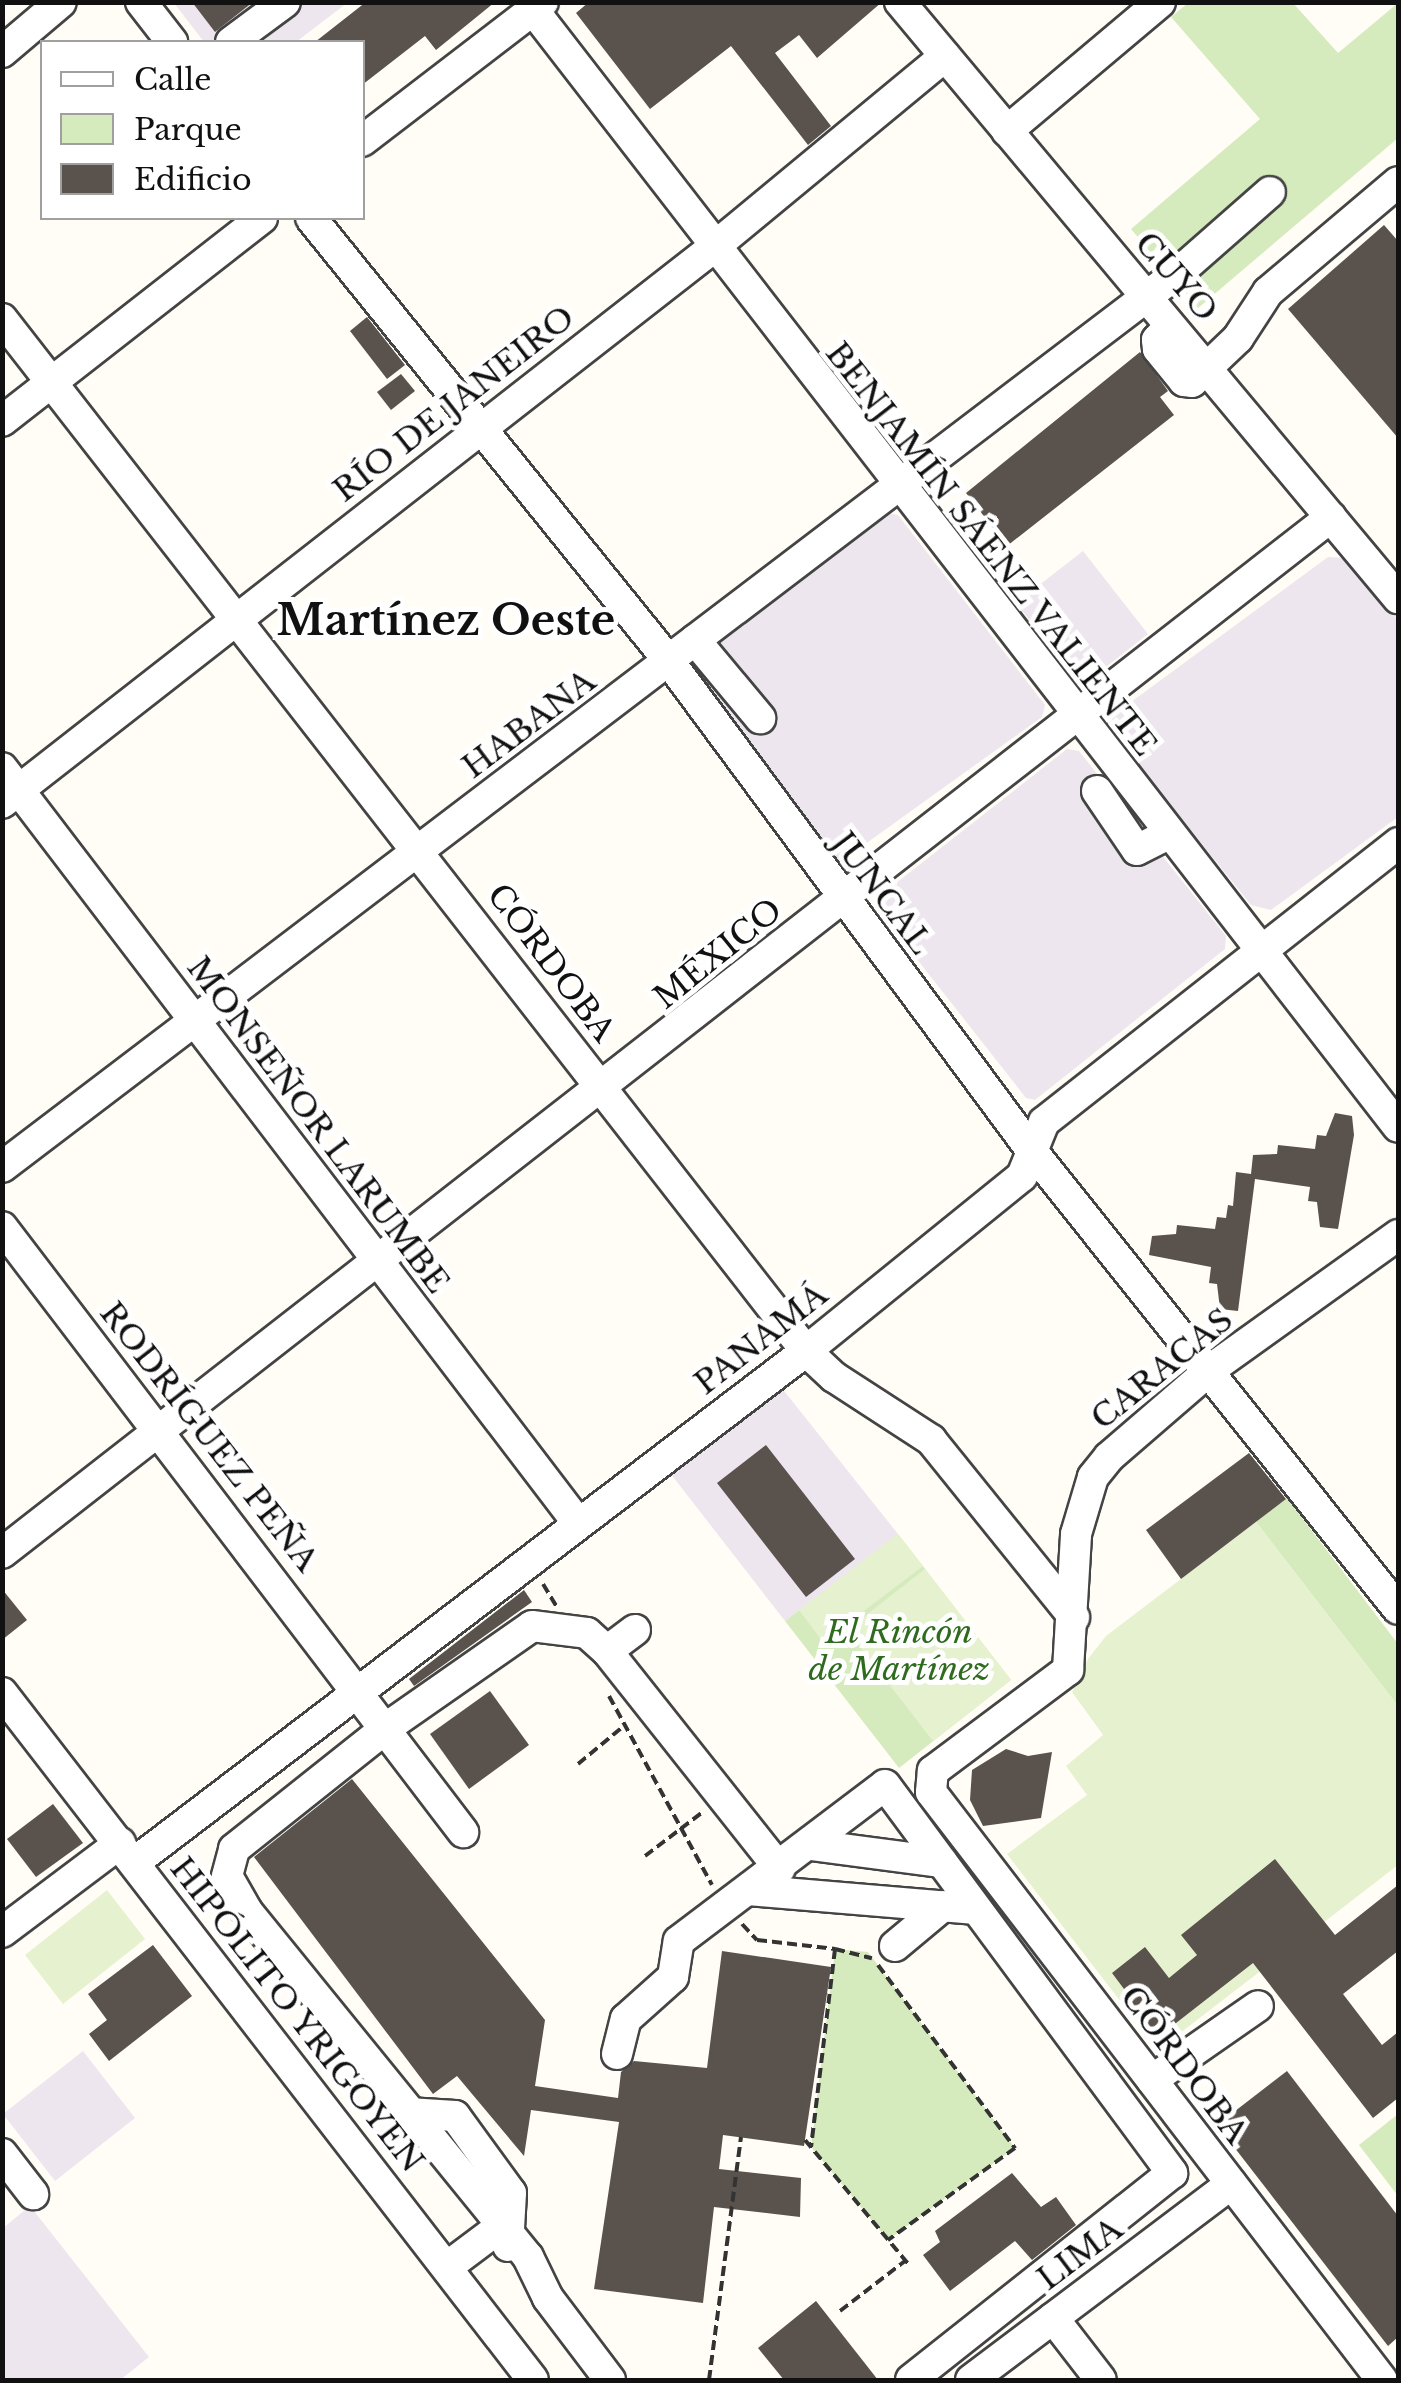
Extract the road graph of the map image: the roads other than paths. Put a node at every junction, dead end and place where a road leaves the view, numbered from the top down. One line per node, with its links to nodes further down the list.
1 (61, 2): 9 (street)
2 (141, 2): 7 (street)
3 (285, 2): 8 (street)
4 (900, 2): 10 (street, CUYO)
5 (1160, 2): 11 (street)
6 (538, 6): 12 (street); 17 (street, BENJAMÍN SÁENZ VALIENTE)
7 (170, 40)
8 (234, 40)
9 (2, 52)
10 (945, 56): 11 (street, CUYO); 17 (street, RÍO DE JANEIRO)
11 (1007, 131): 18 (street, CUYO)
12 (365, 139)
13 (1398, 182): 20 (street)
14 (1270, 192): 18 (street, HABANA)
15 (259, 220): 21 (street)
16 (313, 220): 23 (street, JUNCAL)
17 (713, 248): 23 (street, RÍO DE JANEIRO); 24 (street, BENJAMÍN SÁENZ VALIENTE)
18 (1145, 297): 20 (street, CUYO); 24 (street, HABANA)
19 (2, 319): 21 (street, CÓRDOBA)
20 (1209, 369): 25 (street, CUYO)
21 (52, 382): 22 (street); 27 (street, CÓRDOBA)
22 (2, 421)
23 (481, 428): 27 (street, RÍO DE JANEIRO); 29 (street, JUNCAL)
24 (896, 483): 28 (street, HABANA); 31 (street, BENJAMÍN SÁENZ VALIENTE)
25 (1331, 517): 26 (street, CUYO); 31 (street, MÉXICO)
26 (1398, 598)
27 (235, 618): 32 (street, RÍO DE JANEIRO); 36 (street, CÓRDOBA)
28 (696, 640): 29 (street, HABANA); 30 (street)
29 (669, 661): 36 (street, HABANA); 37 (street, JUNCAL)
30 (760, 718)
31 (1080, 719): 34 (street, BENJAMÍN SÁENZ VALIENTE); 37 (street, MÉXICO)
32 (8, 787): 39 (street, MONSEÑOR LARUMBE)
33 (1096, 791): 34 (street)
34 (1168, 834): 38 (street, BENJAMÍN SÁENZ VALIENTE)
35 (1398, 843): 38 (street, PANAMÁ)
36 (421, 851): 39 (street, HABANA); 40 (street, CÓRDOBA)
37 (843, 899): 40 (street, MÉXICO); 42 (street, JUNCAL)
38 (1256, 951): 41 (street, BENJAMÍN SÁENZ VALIENTE); 42 (street, PANAMÁ)
39 (192, 1017): 43 (street, HABANA); 46 (street, MONSEÑOR LARUMBE)
40 (604, 1090): 46 (street, MÉXICO); 47 (street, CÓRDOBA)
41 (1398, 1127)
42 (1032, 1150): 47 (street, PANAMÁ); 48 (street, JUNCAL)
43 (2, 1167)
44 (2, 1227): 49 (street, RODRÍGUEZ PEÑA)
45 (1398, 1235): 48 (street, CARACAS)
46 (380, 1264): 49 (street, MÉXICO); 50 (street, MONSEÑOR LARUMBE)
47 (806, 1350): 50 (street, PANAMÁ); 53 (street, CÓRDOBA)
48 (1211, 1369): 52 (street, JUNCAL); 53 (street, CARACAS)
49 (161, 1433): 51 (street, MÉXICO); 56 (street, RODRÍGUEZ PEÑA)
50 (578, 1523): 56 (street, PANAMÁ)
51 (2, 1553)
52 (1398, 1609)
53 (1074, 1617): 59 (street, CARACAS)
54 (634, 1630): 55 (street)
55 (607, 1651): 58 (street); 64 (street)
56 (364, 1687): 58 (street, RODRÍGUEZ PEÑA); 62 (street, PANAMÁ)
57 (2, 1693): 62 (street, HIPÓLITO YRIGOYEN)
58 (392, 1725): 60 (street, RODRÍGUEZ PEÑA); 76 (street)
59 (931, 1792): 72 (street, CÓRDOBA)
60 (463, 1832)
61 (812, 1844): 63 (street); 63 (street); 64 (street)
62 (127, 1852): 68 (street, PANAMÁ); 77 (street, HIPÓLITO YRIGOYEN)
63 (942, 1862): 67 (street)
64 (780, 1869): 65 (street)
65 (737, 1899): 66 (street); 71 (street)
66 (943, 1906): 67 (street); 69 (street)
67 (976, 1909): 82 (street)
68 (2, 1932)
69 (894, 1946)
70 (1258, 2006): 72 (street)
71 (617, 2054)
72 (1152, 2080): 74 (street, CÓRDOBA)
73 (2, 2154): 75 (street)
74 (1231, 2184): 78 (street, LIMA); 85 (street, CÓRDOBA)
75 (33, 2194)
76 (498, 2228): 77 (street); 81 (street)
77 (443, 2262): 80 (street, HIPÓLITO YRIGOYEN)
78 (1053, 2318): 83 (street, LIMA); 84 (street)
79 (1398, 2370): 85 (street)
80 (533, 2380)
81 (610, 2380)
82 (910, 2380)
83 (971, 2380)
84 (1101, 2380)
85 (1384, 2380)

